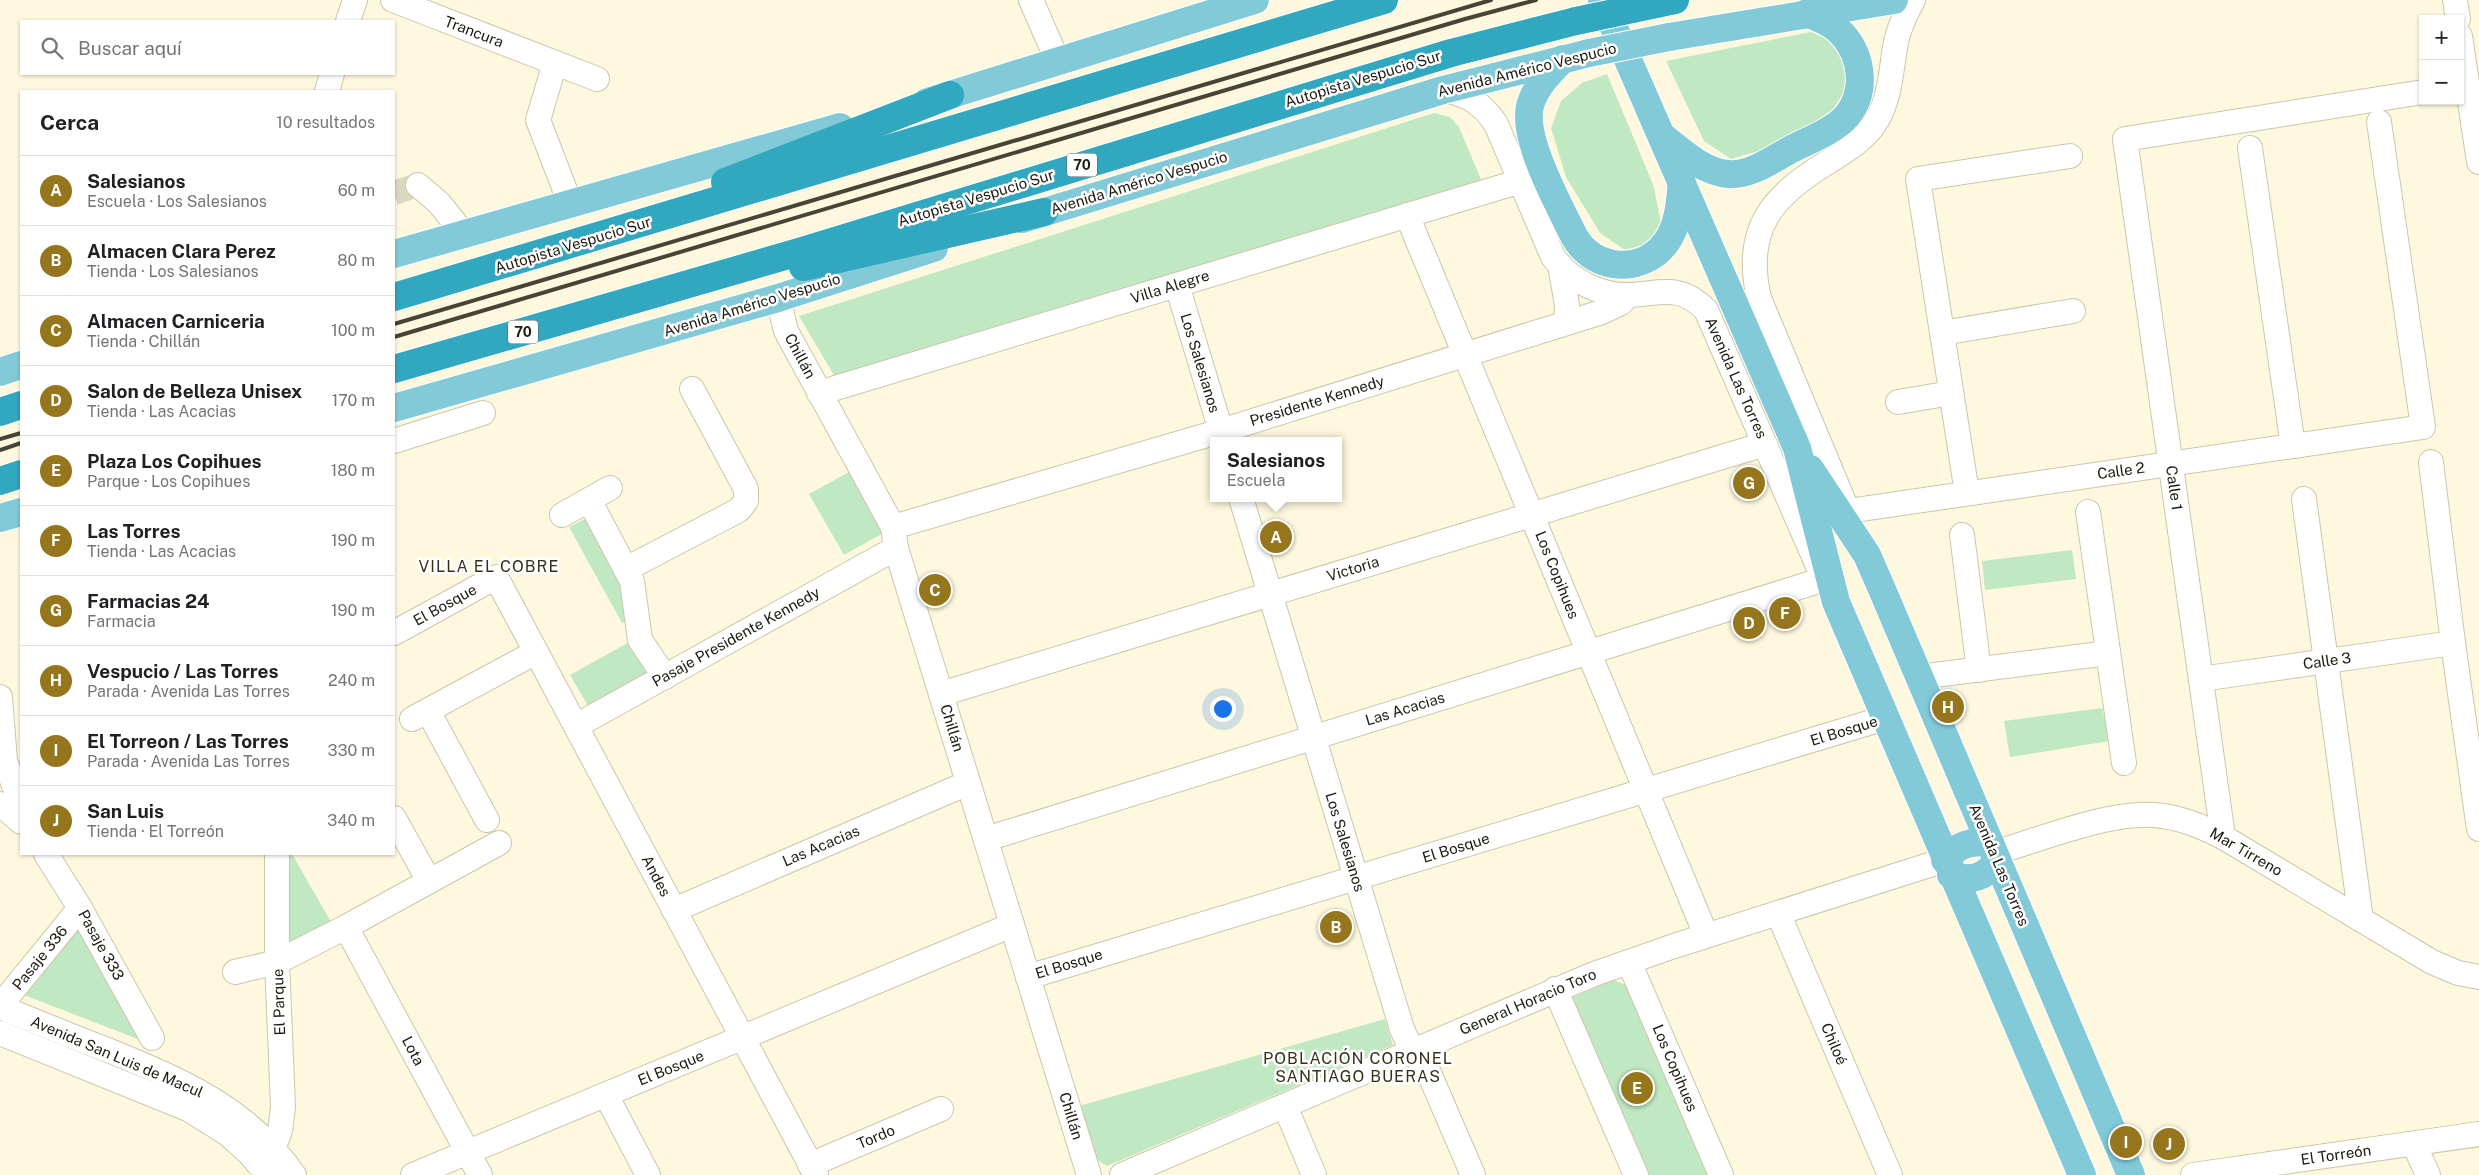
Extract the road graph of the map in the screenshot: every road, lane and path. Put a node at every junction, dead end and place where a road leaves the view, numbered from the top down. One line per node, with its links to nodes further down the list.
1 (355, 0): 13 (street)
2 (393, 0): 16 (street, Trancura)
3 (1031, 0): 15 (street)
4 (1255, 0): 15 (main road)
5 (1384, 0): 37 (highway, Autopista Vespucio Sur)
6 (1602, 0): 25 (main road, Avenida Las Torres)
7 (1894, 0): 11 (main road, Avenida Américo Vespucio)
8 (1913, 0): 74 (street, Avenida Las Torres)
9 (2455, 0): 12 (street)
10 (1665, 2): 44 (highway, Autopista Vespucio Sur / 70, bridge)
11 (1807, 13): 14 (main road, Avenida Américo Vespucio, bridge); 25 (main road)
12 (2457, 15)
13 (348, 20)
14 (1576, 56): 21 (main road, Avenida Américo Vespucio); 30 (main road)
15 (1058, 62): 23 (main road)
16 (555, 63): 18 (street, Trancura); 32 (street)
17 (332, 75): 20 (street)
18 (597, 80)
19 (2464, 85): 28 (street)
20 (327, 90)
21 (1443, 90): 29 (street, Avenida Las Torres); 33 (main road, Avenida Américo Vespucio)
22 (2419, 93): 66 (street, Calle 1)
23 (950, 95): 32 (main road); 37 (highway)
24 (2380, 122): 63 (street, Calle 2)
25 (1661, 135): 30 (main road, Avenida Las Torres)
26 (2250, 148): 63 (street)
27 (2070, 156): 46 (street)
28 (2479, 162)
29 (1521, 181): 34 (street, Villa Alegre); 38 (street, Avenida Las Torres)
30 (1682, 182): 64 (main road, Avenida Las Torres)
31 (418, 185): 35 (street)
32 (570, 203): 35 (main road)
33 (1044, 212): 42 (main road, Avenida Américo Vespucio); 44 (highway)
34 (1407, 215): 39 (street, Villa Alegre); 47 (street, Los Copihues)
35 (464, 234): 36 (main road)
36 (395, 254)
37 (518, 262): 41 (highway, Autopista Vespucio Sur)
38 (1560, 265): 40 (street, Avenida Las Torres); 45 (street)
39 (1177, 284): 52 (street, Villa Alegre); 59 (street, Los Salesianos)
40 (1628, 295): 45 (street, Presidente Kennedy); 62 (street, Avenida Las Torres)
41 (395, 298)
42 (778, 298): 52 (street, Chillán); 56 (main road, Avenida Américo Vespucio)
43 (2073, 312): 46 (street)
44 (589, 313): 49 (highway, Autopista Vespucio Sur / 70)
45 (1566, 323): 47 (street, Presidente Kennedy)
46 (1942, 333): 53 (street)
47 (1465, 355): 59 (street, Presidente Kennedy); 78 (street, Los Copihues)
48 (20, 366): 50 (main road)
49 (395, 369)
50 (0, 372)
51 (692, 388): 83 (street)
52 (819, 393): 81 (street, Chillán)
53 (1951, 393): 54 (street); 70 (street)
54 (1898, 402)
55 (20, 405): 57 (highway)
56 (395, 408)
57 (0, 412)
58 (484, 413): 61 (street)
59 (1222, 436)
60 (1210, 440): 81 (street, Presidente Kennedy)
61 (395, 442)
62 (1765, 444): 78 (street, Victoria); 85 (street, Avenida Las Torres)
63 (2294, 446): 66 (street, Calle 2)
64 (1797, 448): 82 (main road, Avenida Las Torres); 85 (main road, Avenida Las Torres)
65 (2431, 462): 88 (street)
66 (2170, 464): 70 (street, Calle 2); 96 (street, Calle 1)
67 (20, 474): 68 (highway)
68 (0, 481)
69 (610, 488): 72 (street)
70 (1967, 493): 74 (street, Calle 2)
71 (2304, 499): 92 (street)
72 (589, 500): 77 (street); 83 (street)
73 (1242, 502): 86 (street, Los Salesianos)
74 (1848, 511): 82 (street, Avenida Las Torres)
75 (20, 512): 79 (main road)
76 (2088, 512): 91 (street)
77 (562, 515)
78 (1532, 515): 86 (street, Victoria); 90 (street, Los Copihues)
79 (0, 518)
80 (1962, 535): 93 (street)
81 (895, 538): 94 (street, Pasaje Presidente Kennedy); 97 (street, Chillán)
82 (1867, 555): 95 (main road, Avenida Las Torres)
83 (626, 569): 94 (street)
84 (496, 576): 87 (street, El Bosque); 89 (street, Andes)
85 (1830, 590): 90 (street, Las Acacias); 99 (main road, Avenida Las Torres)
86 (1270, 594): 97 (street, Victoria); 101 (street, Los Salesianos)
87 (395, 632)
88 (2452, 642): 92 (street, Calle 3); 110 (street)
89 (536, 652): 100 (street, Andes); 108 (street)
90 (1589, 653): 101 (street, Las Acacias); 104 (street, Los Copihues)
91 (2108, 653): 93 (street); 102 (street)
92 (2325, 661): 96 (street, Calle 3); 123 (street)
93 (1979, 670): 95 (street)
94 (665, 677): 100 (street, Pasaje Presidente Kennedy)
95 (1919, 677): 114 (main road, Avenida Las Torres)
96 (2201, 679): 111 (street, Calle 1)
97 (941, 694): 103 (street, Chillán)
98 (0, 697): 105 (street)
99 (1885, 718): 104 (street, El Bosque); 117 (main road, Avenida Las Torres)
100 (576, 726): 121 (street, Andes)
101 (1314, 738): 112 (street, Las Acacias); 118 (street, Los Salesianos)
102 (2124, 763)
103 (968, 783): 112 (street, Chillán); 121 (street, Las Acacias)
104 (1646, 790): 118 (street, El Bosque); 126 (street, Los Copihues)
105 (20, 802)
106 (0, 804): 109 (street)
107 (395, 820): 119 (street)
108 (487, 820)
109 (20, 821)
110 (2479, 829)
111 (2224, 837): 114 (street, Mar Tirreno); 123 (street, Mar Tirreno)
112 (986, 839): 124 (street, Chillán)
113 (499, 843): 119 (street)
114 (1994, 852): 117 (main road); 161 (main road, Avenida Las Torres)
115 (47, 855): 120 (street, Pasaje 333)
116 (276, 855): 127 (street, El Parque)
117 (1948, 868): 122 (street, General Horacio Toro); 160 (main road, Avenida Las Torres)
118 (1356, 878): 130 (street, El Bosque); 137 (street, Los Salesianos)
119 (429, 881): 125 (street)
120 (80, 908): 133 (street, Pasaje 336); 135 (street, Pasaje 333)
121 (674, 910): 136 (street, Andes)
122 (1778, 913): 126 (street, General Horacio Toro); 159 (street, Chiloé)
123 (2361, 920): 131 (street, Mar Tirreno)
124 (1012, 925): 130 (street, Chillán); 136 (street, El Bosque)
125 (346, 927): 127 (street); 144 (street, Lota)
126 (1706, 936): 128 (street, General Horacio Toro)
127 (277, 962): 129 (street); 143 (street, El Parque)
128 (1629, 962): 132 (street, General Horacio Toro); 158 (street, Los Copihues)
129 (235, 972)
130 (1028, 976): 153 (street, Chillán)
131 (2479, 977)
132 (1555, 989): 137 (street, General Horacio Toro); 157 (street)
133 (0, 1007): 143 (street, Avenida San Luis de Macul)
134 (0, 1033): 148 (street, Avenida San Luis de Macul)
135 (152, 1038)
136 (742, 1038): 138 (street, El Bosque); 147 (street, Andes)
137 (1412, 1051): 139 (street, General Horacio Toro); 156 (street, Los Salesianos)
138 (606, 1094): 144 (street, El Bosque); 152 (street)
139 (1284, 1106): 146 (street, General Horacio Toro); 155 (street)
140 (941, 1108): 147 (street, Tordo)
141 (2479, 1134): 142 (street, El Torreón)
142 (2414, 1144): 145 (street, El Torreón); 163 (street)
143 (273, 1149): 149 (street, Avenida San Luis de Macul)
144 (468, 1152): 150 (street, El Bosque); 151 (street, Lota)
145 (2292, 1168): 162 (street, El Torreón)
146 (1152, 1169): 154 (street, General Horacio Toro)
147 (813, 1170)
148 (268, 1175)
149 (294, 1175)
150 (413, 1175)
151 (480, 1175)
152 (648, 1175)
153 (1089, 1175)
154 (1122, 1175)
155 (1314, 1175)
156 (1473, 1175)
157 (1636, 1175)
158 (1721, 1175)
159 (1890, 1175)
160 (2082, 1175)
161 (2131, 1175)
162 (2193, 1175)
163 (2428, 1175)

